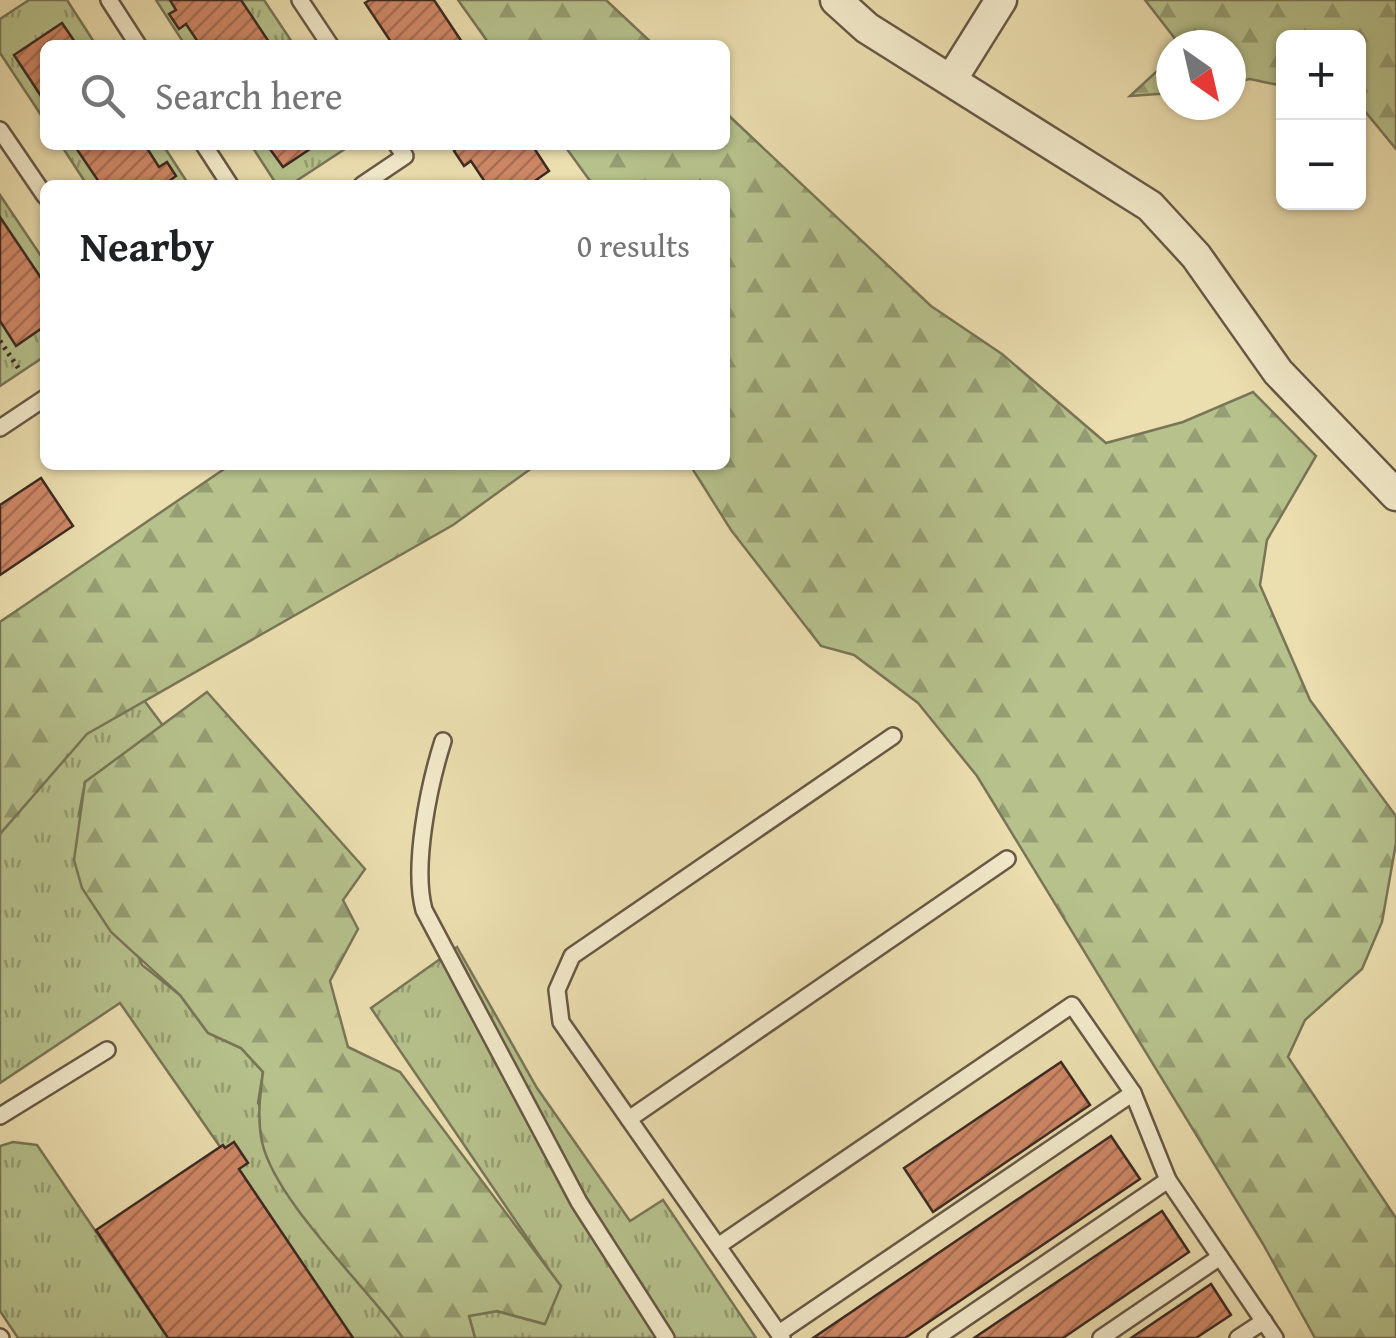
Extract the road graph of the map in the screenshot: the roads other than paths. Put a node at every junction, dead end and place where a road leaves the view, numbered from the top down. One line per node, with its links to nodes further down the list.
1 (108, 0): 5 (lane)
2 (300, 0): 6 (lane)
3 (836, 0): 7 (street)
4 (1002, 0): 7 (street)
5 (135, 40)
6 (327, 40)
7 (952, 80): 16 (street)
8 (0, 130): 13 (lane)
9 (207, 150): 11 (lane)
10 (401, 150): 12 (lane)
11 (227, 180)
12 (368, 180)
13 (40, 189)
14 (40, 401): 15 (lane)
15 (0, 428)
16 (1396, 495)
17 (893, 736): 23 (lane)
18 (443, 741): 29 (lane)
19 (1007, 859): 23 (lane)
20 (108, 1050): 22 (lane)
21 (1133, 1094): 24 (lane); 25 (lane); 28 (lane)
22 (0, 1116)
23 (629, 1118): 25 (lane)
24 (1168, 1180): 26 (lane); 30 (lane)
25 (718, 1246): 28 (lane)
26 (1220, 1257): 27 (lane); 31 (lane)
27 (1264, 1321): 32 (lane); 33 (lane)
28 (780, 1335)
29 (666, 1338)
30 (936, 1338)
31 (1101, 1338)
32 (1238, 1338)
33 (1276, 1338)

